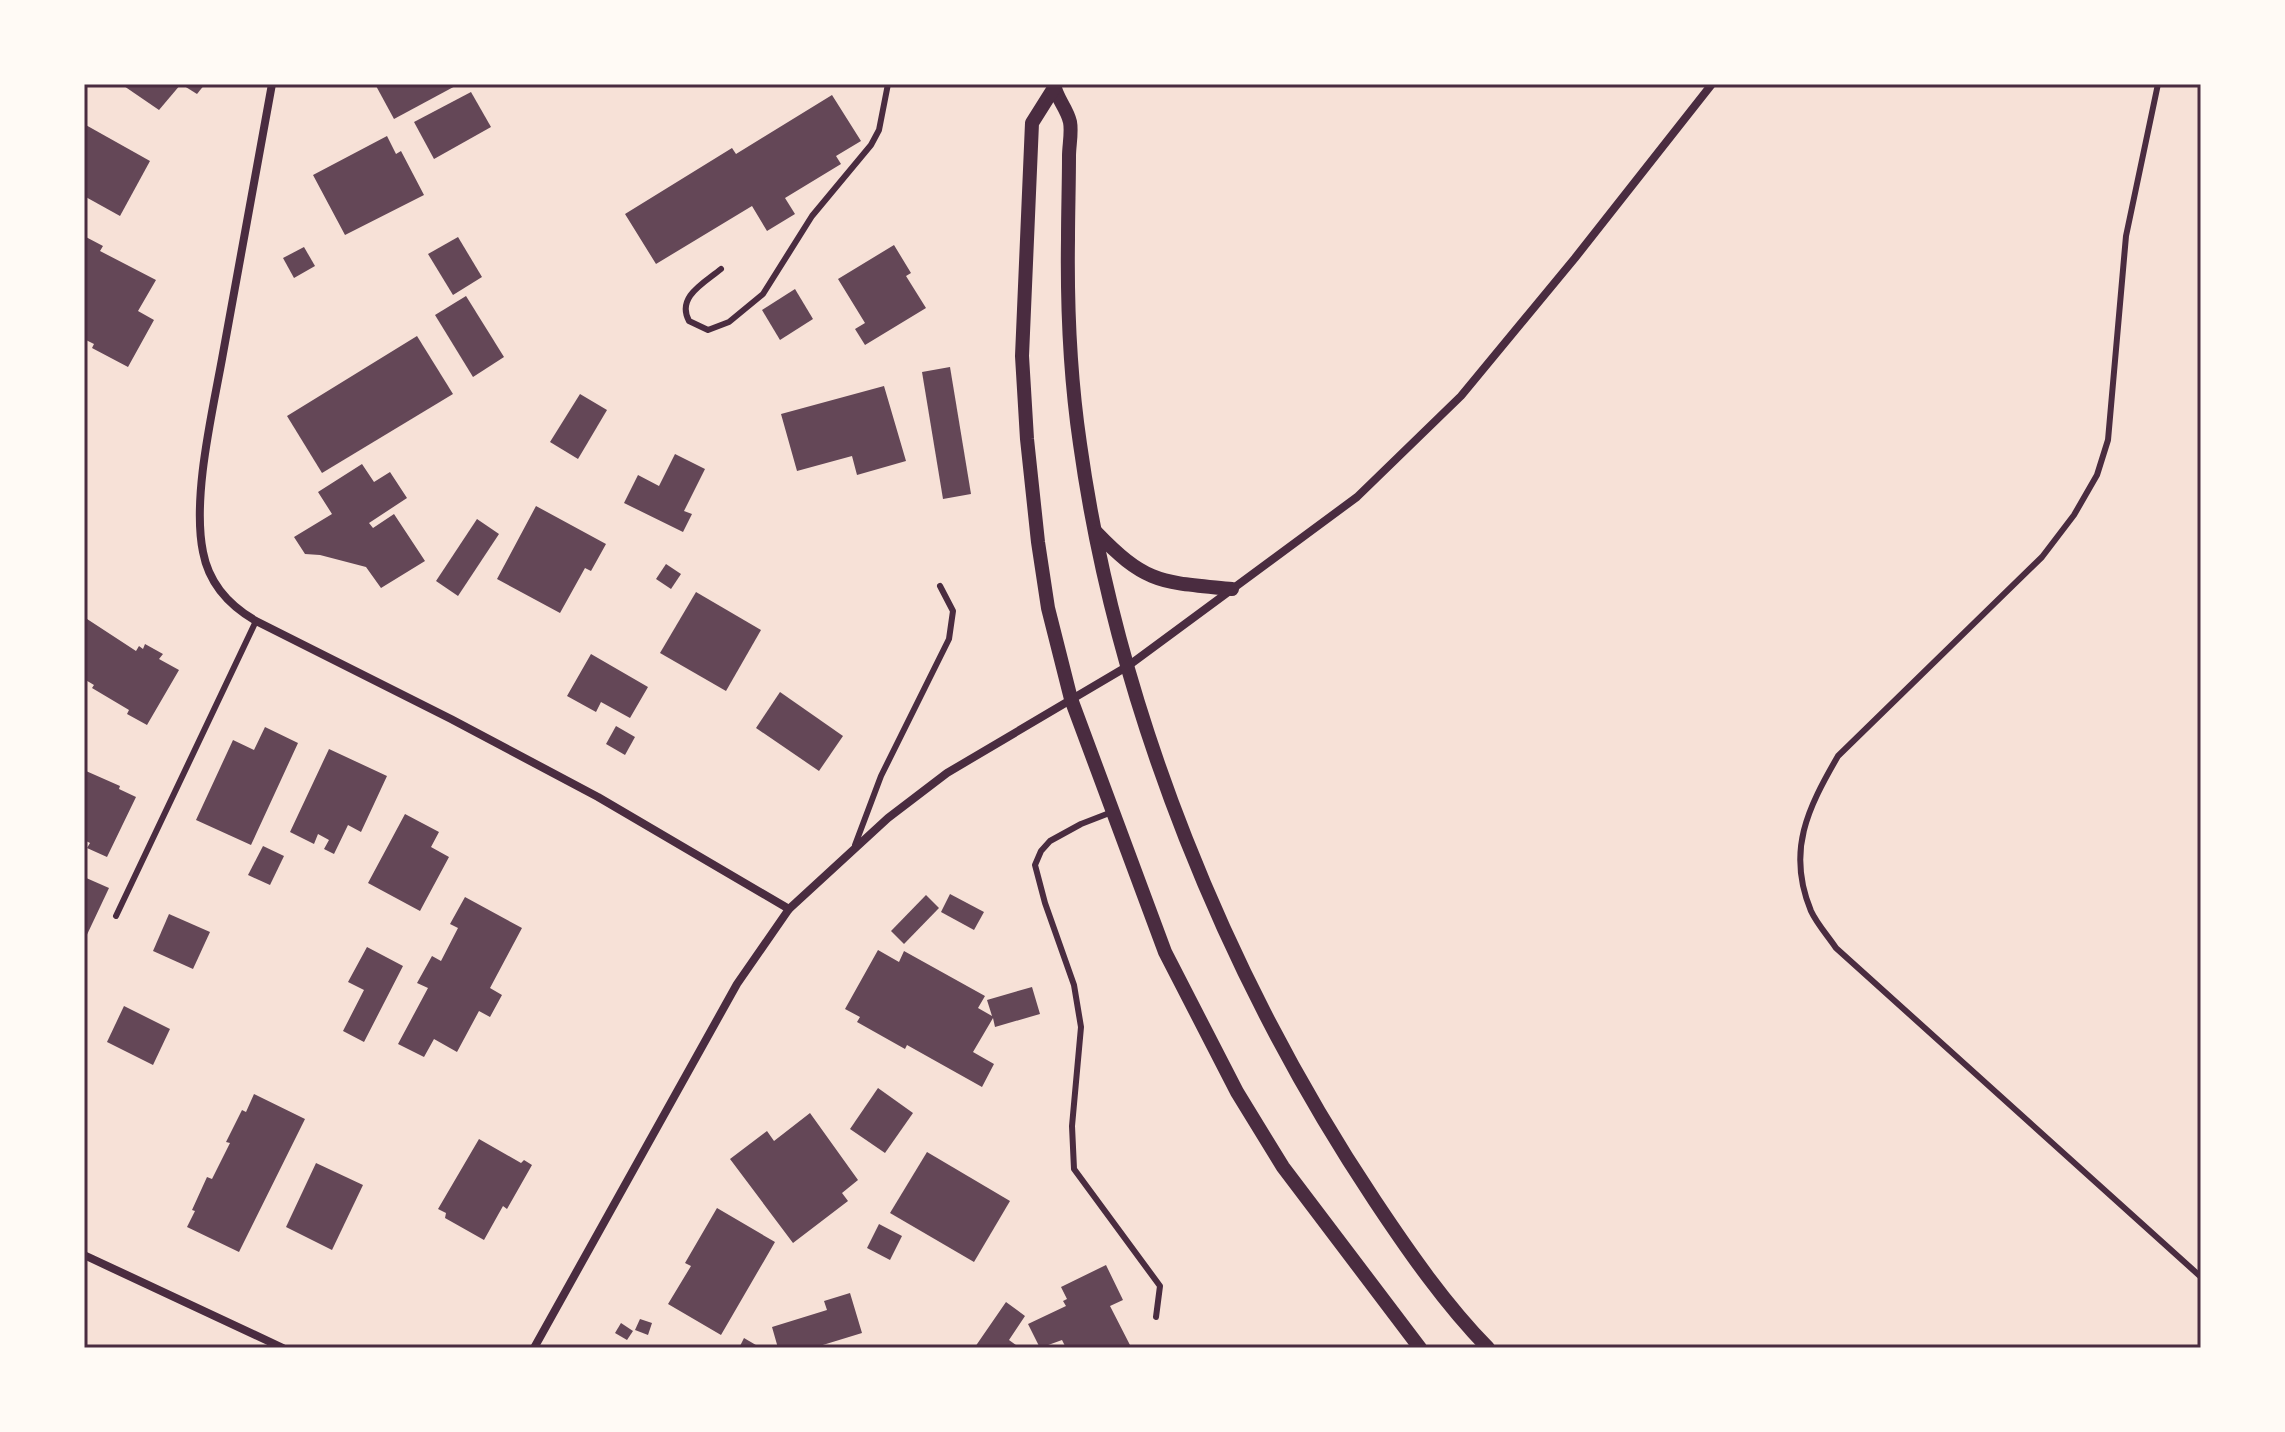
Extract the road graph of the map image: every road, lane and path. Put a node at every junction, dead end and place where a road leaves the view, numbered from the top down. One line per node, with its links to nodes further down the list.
1 (272, 84): 10 (street)
2 (888, 84): 6 (lane)
3 (1712, 84): 9 (street)
4 (2158, 84): 18 (lane)
5 (1054, 86): 7 (street); 12 (street)
6 (721, 269)
7 (1093, 529): 9 (street); 11 (street)
8 (940, 586): 14 (lane)
9 (1232, 589): 11 (street)
10 (256, 621): 15 (street); 16 (lane)
11 (1128, 666): 12 (street); 23 (street)
12 (1071, 699): 13 (street); 14 (street)
13 (1112, 812): 19 (lane); 22 (street)
14 (855, 845): 15 (street)
15 (789, 909): 21 (street)
16 (116, 916)
17 (84, 1255): 20 (street)
18 (2201, 1277)
19 (1156, 1317)
20 (283, 1348)
21 (534, 1348)
22 (1420, 1348)
23 (1488, 1348)

